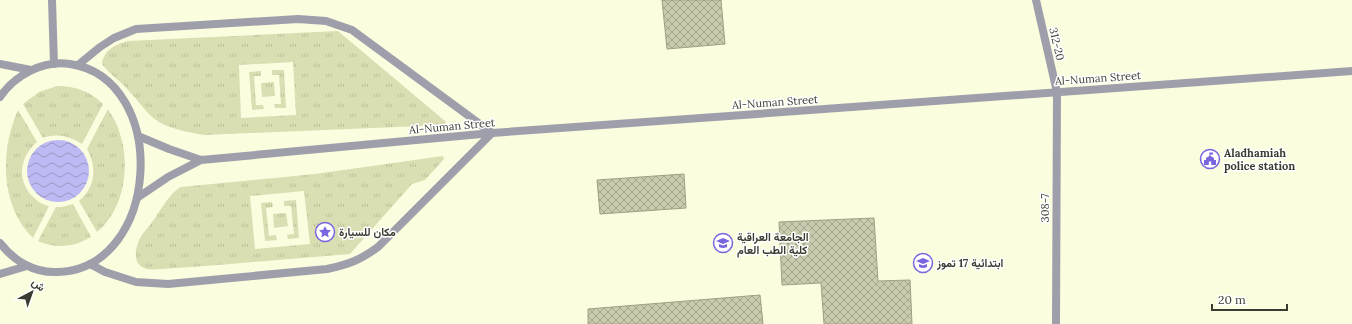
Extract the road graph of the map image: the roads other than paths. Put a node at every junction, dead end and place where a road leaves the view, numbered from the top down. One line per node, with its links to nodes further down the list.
1 (52, 0): 4 (street)
2 (1036, 0): 8 (street, 312-20)
3 (0, 64): 6 (street)
4 (54, 64): 5 (street); 6 (street)
5 (78, 65): 10 (street); 11 (street)
6 (31, 70): 9 (street)
7 (1352, 71): 8 (street, Al-Numan Street)
8 (1057, 92): 10 (street, Al-Numan Street); 18 (street, 308-7)
9 (0, 97)
10 (492, 133): 12 (street, Al-Numan Street); 15 (street)
11 (138, 136): 12 (street, Al-Numan Street); 13 (street)
12 (201, 160): 13 (street, Al-Numan Street)
13 (137, 198): 15 (street)
14 (0, 243): 16 (street)
15 (90, 264): 16 (street)
16 (27, 266): 17 (street)
17 (0, 274)
18 (1056, 324)

